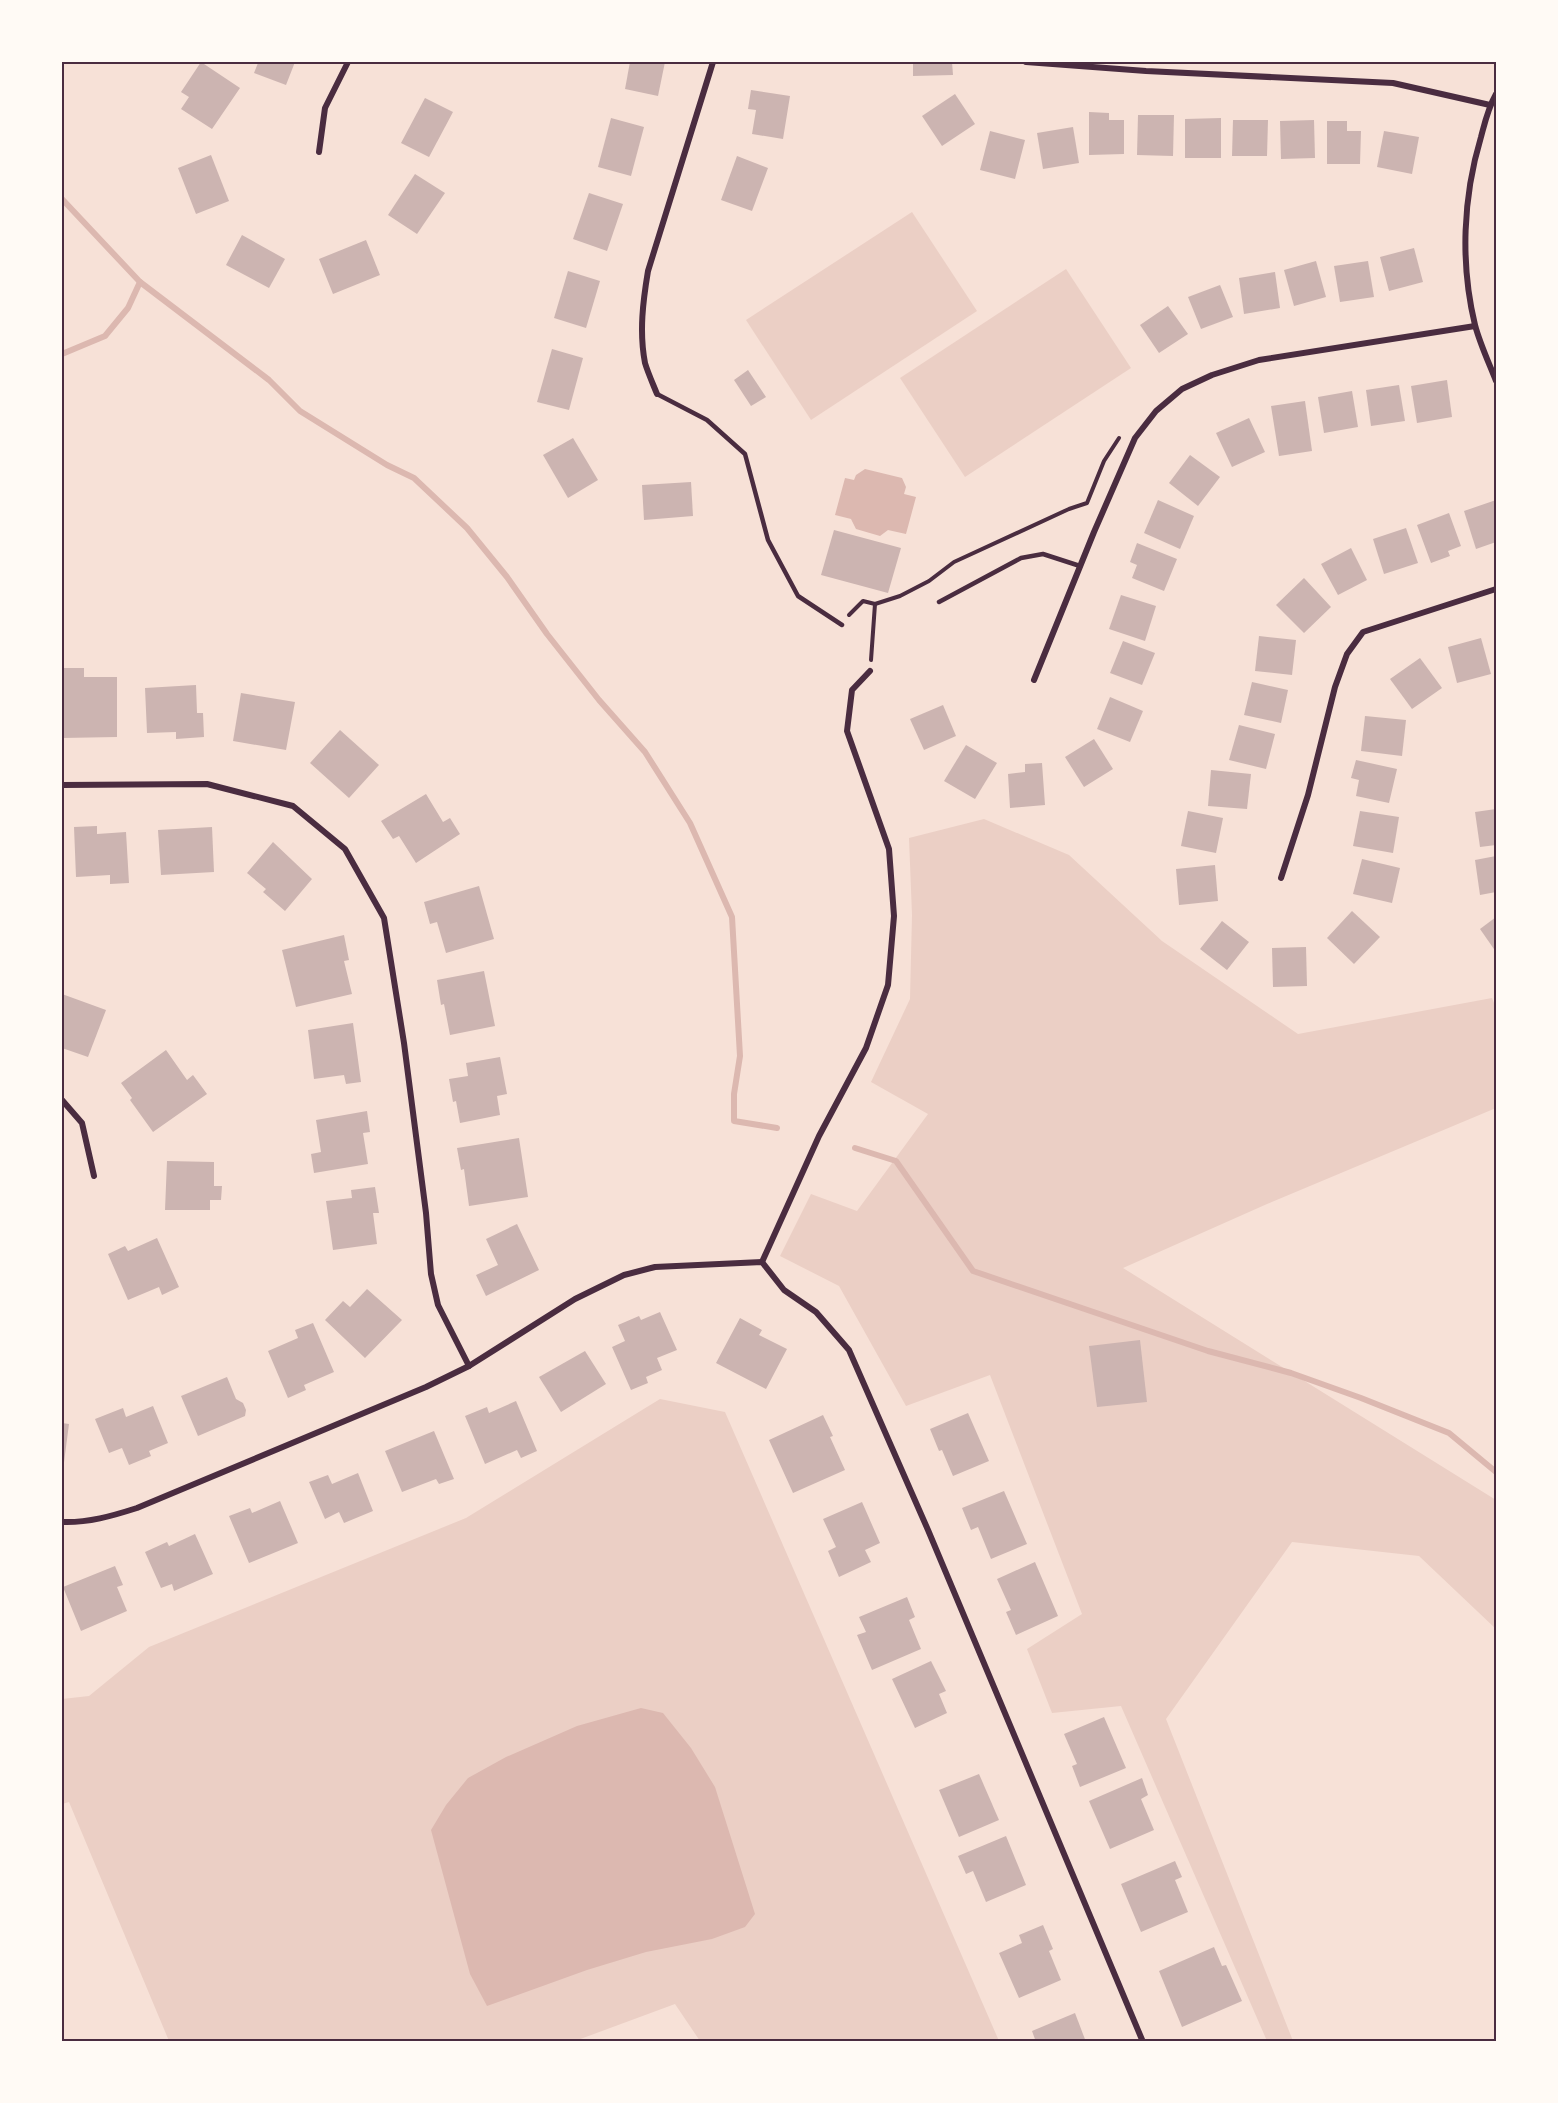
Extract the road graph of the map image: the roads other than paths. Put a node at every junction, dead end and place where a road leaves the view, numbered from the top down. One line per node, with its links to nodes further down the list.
1 (348, 62): 6 (street)
2 (713, 62): 9 (street)
3 (1026, 62): 5 (street)
4 (1497, 94): 5 (street)
5 (1490, 105): 7 (street)
6 (319, 152)
7 (1475, 326): 8 (street); 10 (street)
8 (1497, 381)
9 (657, 394): 13 (lane)
10 (1080, 566): 12 (lane); 15 (street)
11 (1497, 589): 17 (street)
12 (939, 602)
13 (842, 626)
14 (870, 671): 20 (street)
15 (1034, 680)
16 (62, 785): 21 (street)
17 (1281, 878)
18 (62, 1100): 19 (street)
19 (94, 1176)
20 (762, 1262): 21 (street); 23 (street)
21 (469, 1366): 22 (street)
22 (62, 1522)
23 (1143, 2042)

